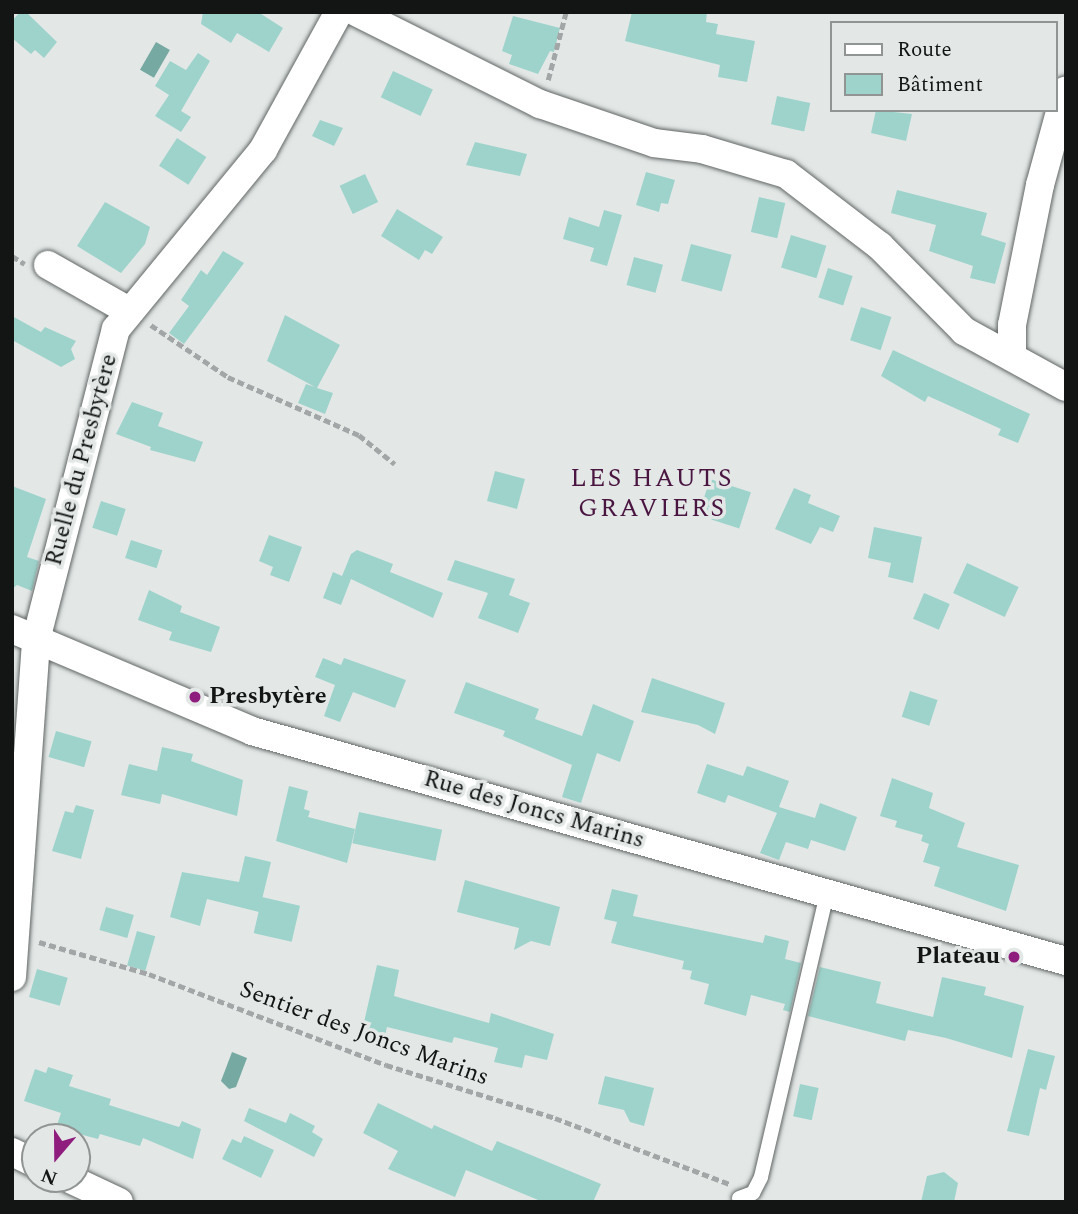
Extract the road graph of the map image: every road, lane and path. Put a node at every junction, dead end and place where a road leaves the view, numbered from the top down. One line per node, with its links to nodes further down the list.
1 (339, 12): 7 (street, Ruelle du Presbytère)
2 (356, 12): 5 (street)
3 (566, 12): 5 (path)
4 (1066, 90): 8 (street)
5 (541, 104): 8 (street)
6 (48, 265): 7 (street)
7 (129, 311): 10 (path); 11 (street, Ruelle du Presbytère)
8 (1012, 355): 9 (street)
9 (1066, 387)
10 (395, 464)
11 (24, 635): 12 (street, Rue des Joncs Marins); 13 (street, Ruelle du Presbytère)
12 (827, 893): 14 (street, Rue des Joncs Marins); 17 (lane)
13 (15, 937): 15 (street, Ruelle du Presbytère); 17 (path, Sentier des Joncs Marins)
14 (1066, 961)
15 (12, 976)
16 (91, 1189): 18 (street)
17 (746, 1196)
18 (119, 1202)

